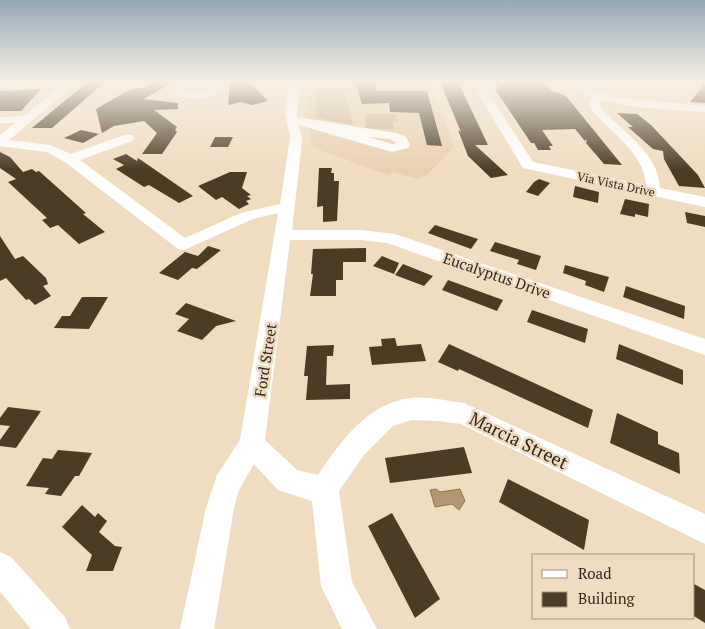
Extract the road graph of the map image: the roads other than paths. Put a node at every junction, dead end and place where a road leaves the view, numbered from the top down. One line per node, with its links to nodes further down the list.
1 (38, 111): 5 (street)
2 (293, 111): 6 (street, Ford Street)
3 (494, 111): 12 (street, Via Vista Drive)
4 (597, 111): 12 (street)
5 (30, 118): 7 (street); 10 (street)
6 (292, 119): 9 (street); 14 (street, Ford Street)
7 (0, 120)
8 (128, 138): 11 (street)
9 (402, 140)
10 (0, 142): 11 (street)
11 (70, 159): 14 (street)
12 (653, 192): 13 (street, Via Vista Drive)
13 (705, 202)
14 (287, 208): 15 (street, Ford Street)
15 (283, 236): 16 (street, Eucalyptus Drive); 17 (street, Ford Street)
16 (705, 347)
17 (252, 444): 18 (street); 22 (street, Ford Street)
18 (325, 489): 19 (street, Marcia Street); 23 (street)
19 (705, 529)
20 (0, 568): 21 (street)
21 (53, 629)
22 (197, 629)
23 (360, 629)

